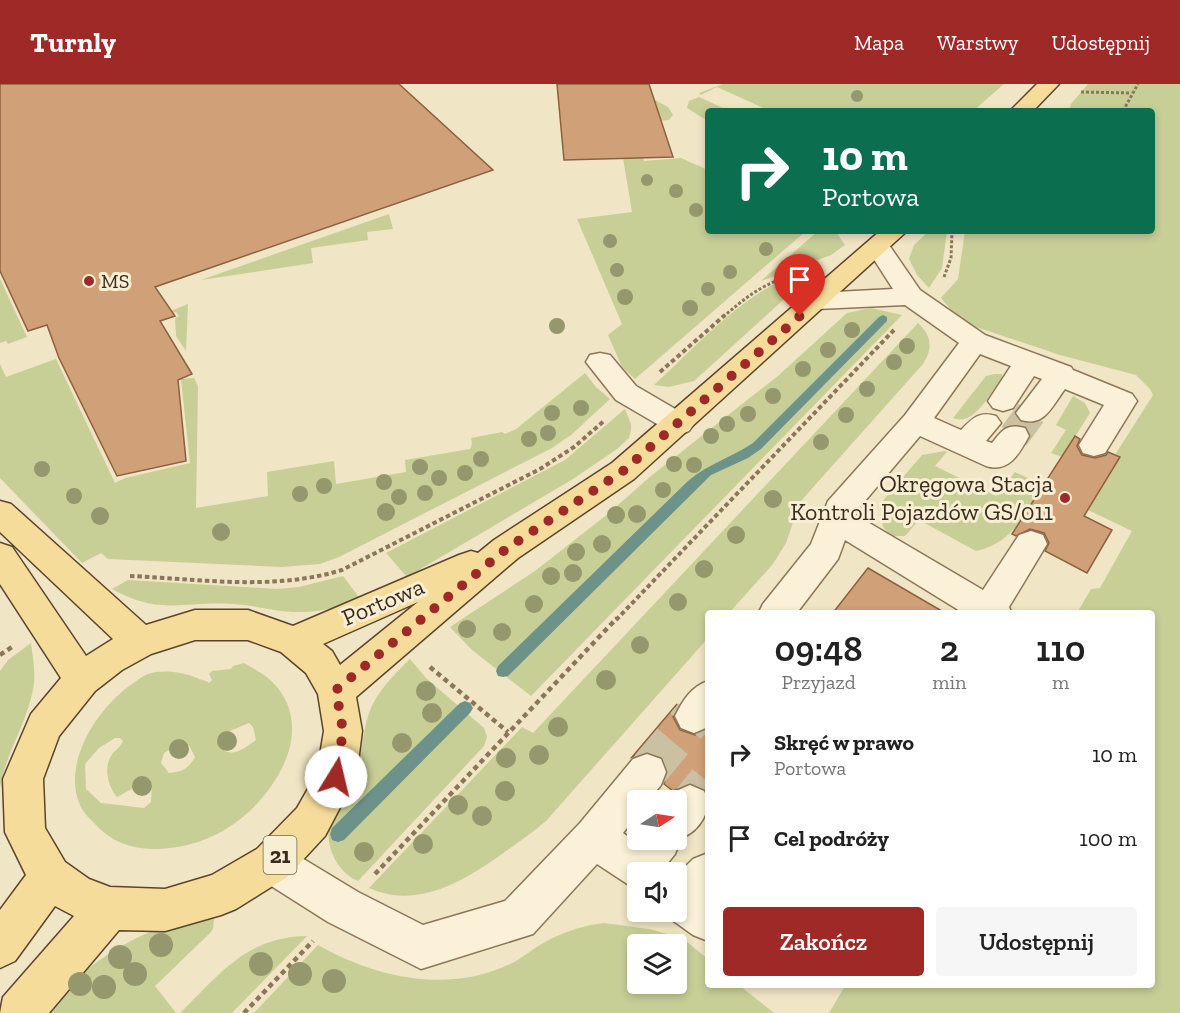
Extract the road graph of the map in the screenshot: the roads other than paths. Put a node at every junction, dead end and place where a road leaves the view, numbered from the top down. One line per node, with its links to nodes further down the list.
1 (1049, 84): 2 (main road)
2 (1024, 108)
3 (886, 239): 4 (lane); 5 (main road, Portowa)
4 (911, 296): 5 (lane); 6 (lane)
5 (817, 301): 11 (main road, Portowa)
6 (975, 341): 8 (lane); 10 (lane)
7 (600, 362): 11 (lane)
8 (1028, 362): 9 (lane); 12 (lane)
9 (1061, 374): 12 (lane); 13 (lane)
10 (915, 422): 12 (lane); 15 (lane)
11 (679, 424): 17 (main road, Portowa)
12 (965, 444)
13 (1094, 445)
14 (0, 513): 23 (main road)
15 (836, 519): 19 (lane); 20 (lane)
16 (1031, 544): 21 (lane)
17 (506, 549): 22 (main road, Portowa); 25 (main road, Portowa)
18 (0, 556): 24 (main road)
19 (778, 610)
20 (989, 610)
21 (993, 610)
22 (294, 641): 23 (main road); 25 (main road)
23 (140, 642): 24 (main road)
24 (82, 680): 30 (main road, 21)
25 (336, 690): 29 (main road, 21)
26 (647, 772): 27 (lane)
27 (594, 837): 28 (lane); 29 (lane)
28 (647, 860)
29 (272, 863): 31 (main road, 21)
30 (50, 877): 31 (main road, 21); 32 (main road)
31 (110, 908): 33 (main road)
32 (0, 946)
33 (19, 1013)

